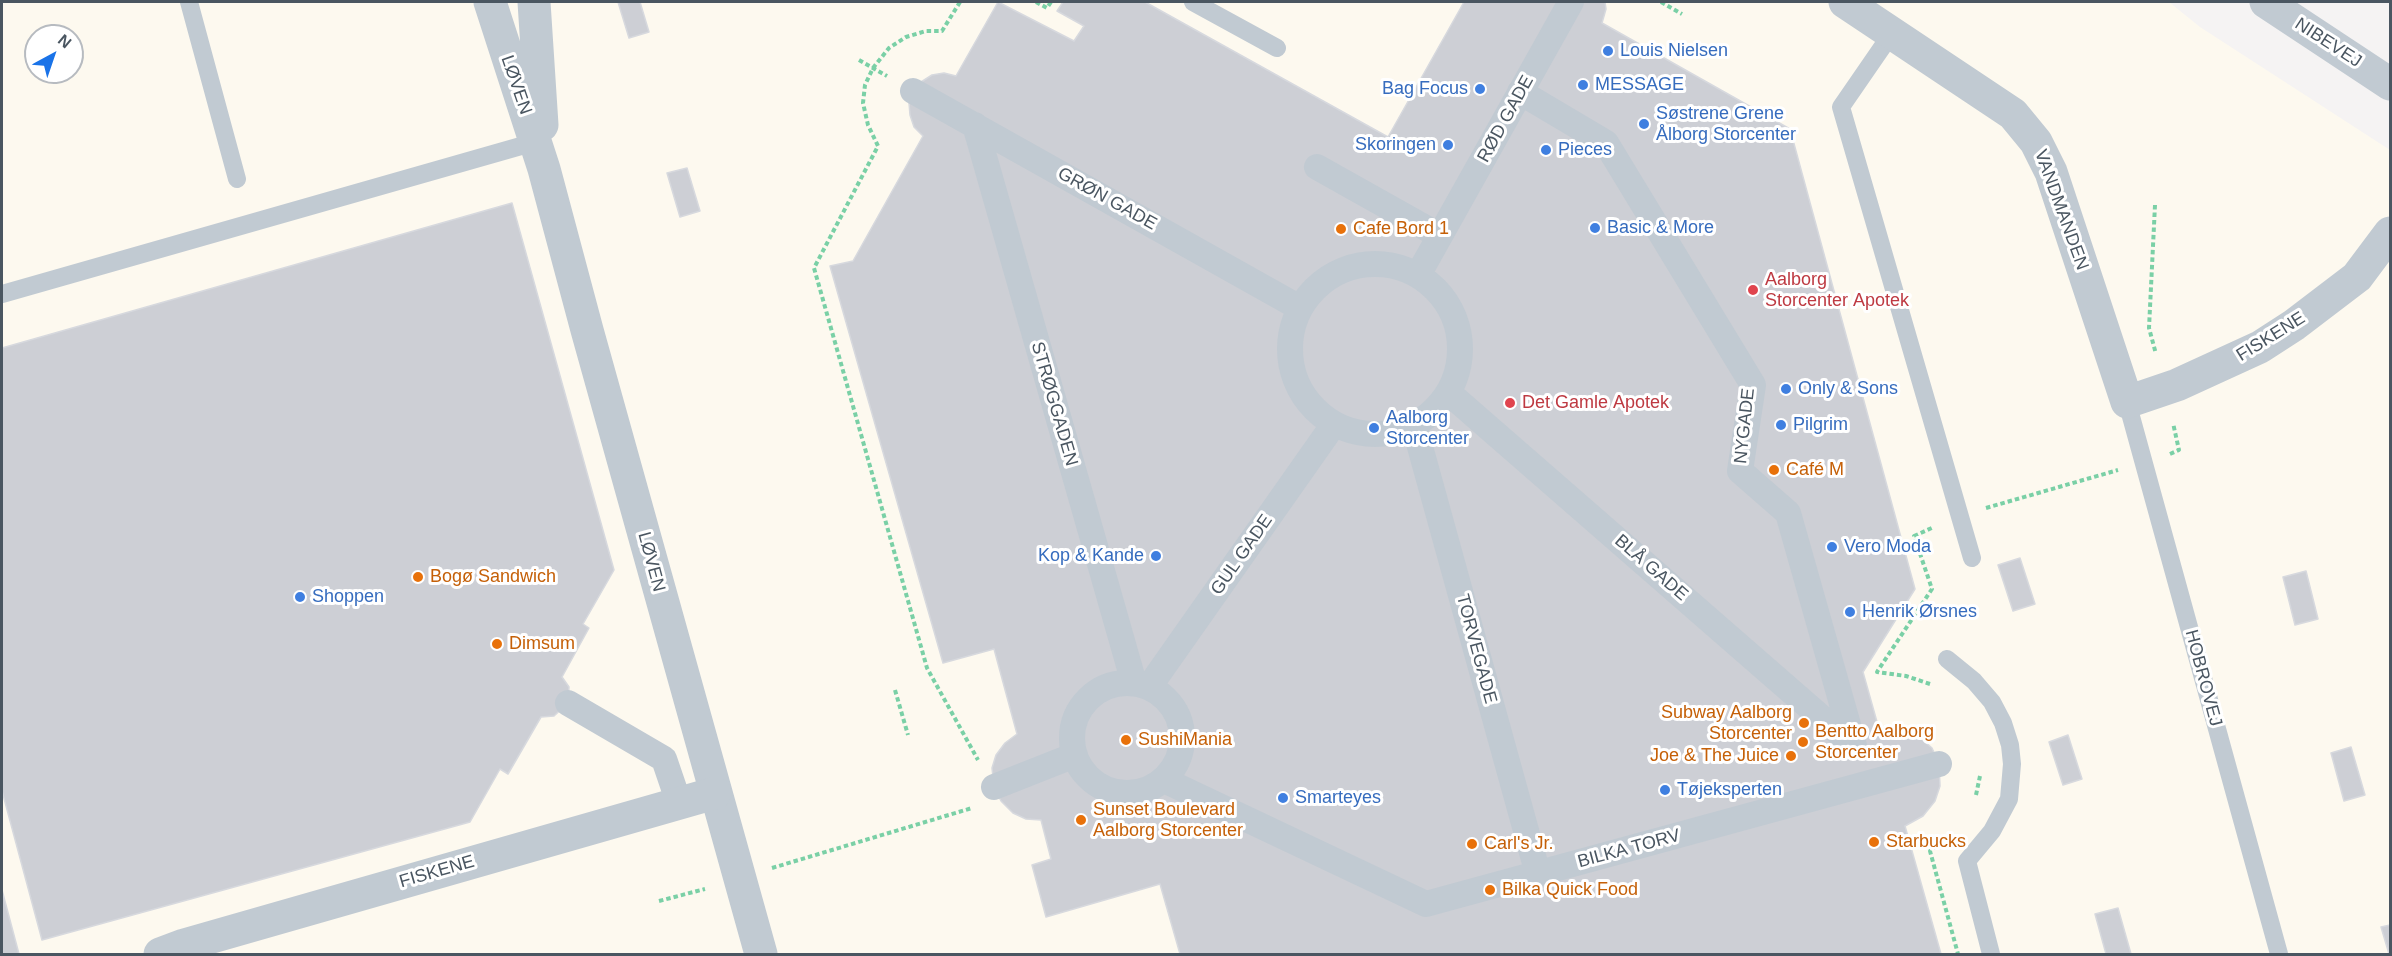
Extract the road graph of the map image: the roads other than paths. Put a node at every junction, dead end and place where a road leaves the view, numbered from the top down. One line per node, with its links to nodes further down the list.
1 (189, 2): 16 (lane)
2 (490, 2): 14 (street, LØVEN)
3 (534, 2): 14 (street, LØVEN)
4 (1193, 2): 9 (lane)
5 (1572, 2): 12 (street, RØD GADE)
6 (1845, 2): 8 (street, VANDMANDEN)
7 (2266, 2): 10 (street, NIBEVEJ)
8 (1892, 33): 23 (street, VANDMANDEN); 26 (lane)
9 (1277, 48)
10 (2391, 84)
11 (913, 91): 13 (street, GRØN GADE)
12 (1520, 92): 18 (street, RØD GADE); 30 (street, NYGADE)
13 (975, 125): 21 (street, GRØN GADE); 28 (street, STRØGGADEN)
14 (541, 150): 20 (lane); 35 (street, LØVEN)
15 (1317, 167): 18 (street)
16 (237, 179)
17 (2391, 233): 23 (street, FISKENE)
18 (1440, 236): 19 (street, RØD GADE)
19 (1418, 275): 21 (street); 22 (street)
20 (2, 294)
21 (1300, 308): 24 (street)
22 (1450, 390): 25 (street); 30 (street, BLÅ GADE)
23 (2127, 402): 41 (lane, HOBROVEJ)
24 (1335, 424): 25 (street); 28 (street, GUL GADE)
25 (1414, 425): 37 (street, TORVEGADE)
26 (1972, 558)
27 (1947, 659): 40 (lane)
28 (1141, 685): 31 (street); 33 (street)
29 (568, 703): 36 (street)
30 (1854, 746)
31 (1075, 755): 33 (street); 34 (street)
32 (1939, 764): 37 (street, BILKA TORV)
33 (1164, 780): 37 (street, BILKA TORV)
34 (994, 787)
35 (715, 793): 36 (street, FISKENE); 39 (street, LØVEN)
36 (679, 803): 38 (street, FISKENE)
37 (1538, 874)
38 (177, 951)
39 (761, 954)
40 (1991, 954)
41 (2279, 954)

